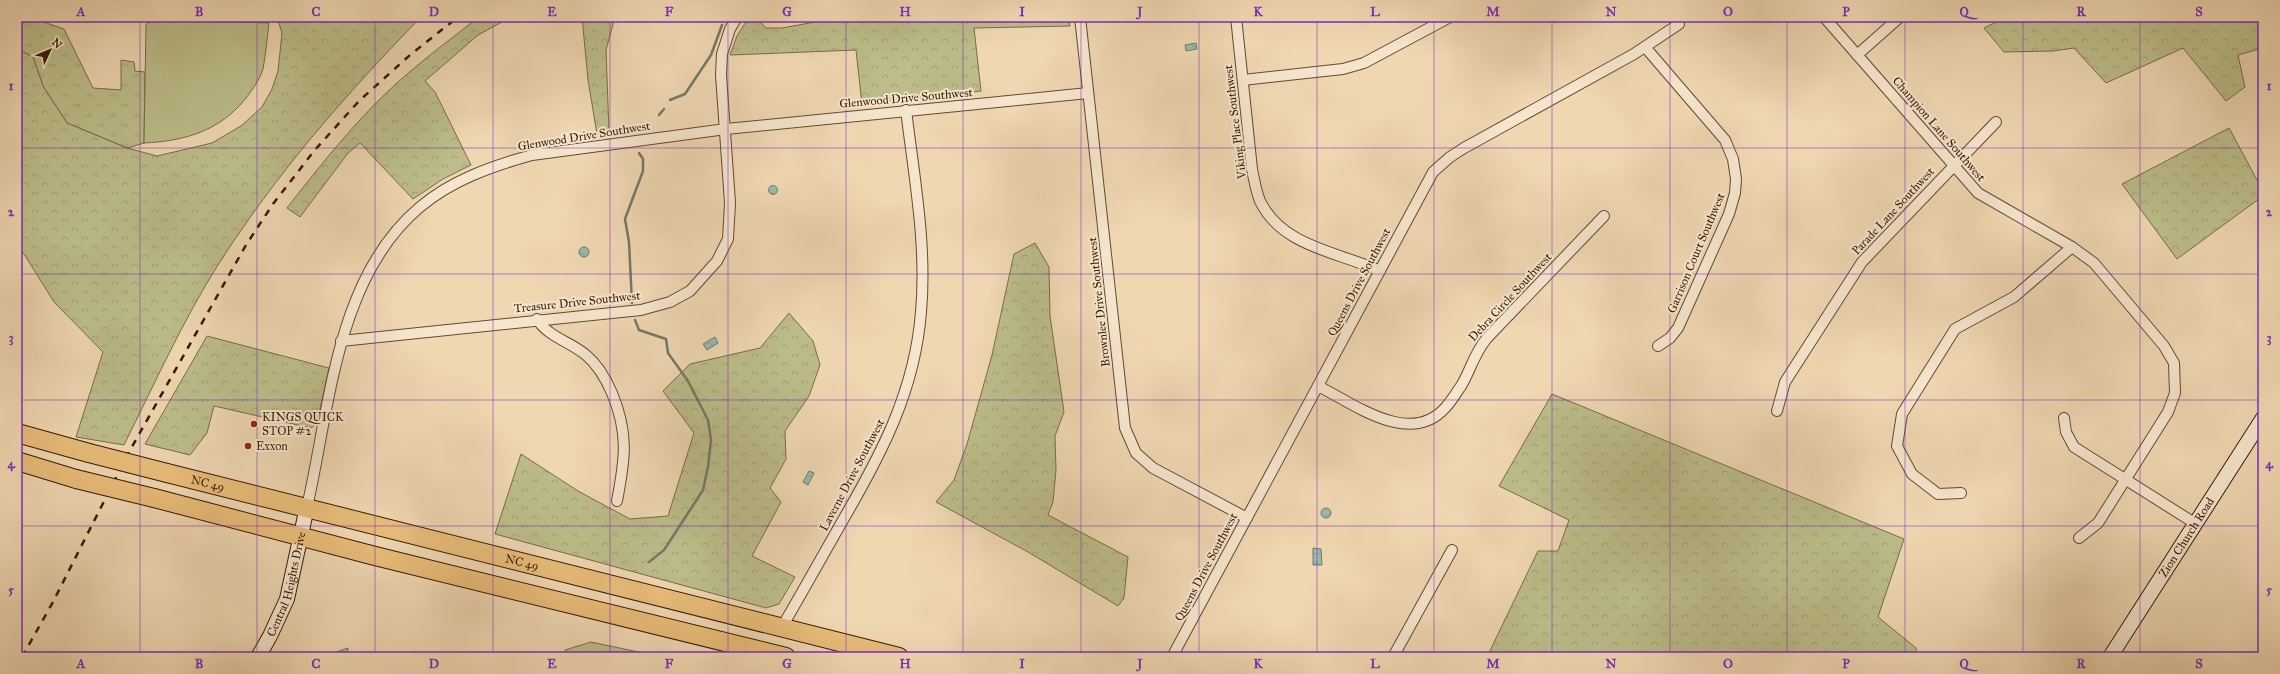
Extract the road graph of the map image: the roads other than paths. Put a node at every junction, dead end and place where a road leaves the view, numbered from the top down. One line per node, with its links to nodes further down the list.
1 (737, 17): 14 (street, Treasure Drive Southwest)
2 (1080, 17): 11 (street, Brownlee Drive Southwest)
3 (1236, 17): 10 (street, Viking Place Southwest)
4 (1450, 17): 10 (street)
5 (1824, 17): 9 (street, Champion Lane Southwest)
6 (1900, 17): 9 (street)
7 (1679, 24): 8 (street, Queens Drive Southwest)
8 (1645, 47): 18 (street, Queens Drive Southwest); 21 (street, Garrison Court Southwest)
9 (1857, 55): 15 (street, Champion Lane Southwest)
10 (1243, 80): 18 (street, Viking Place Southwest)
11 (1088, 93): 12 (street, Glenwood Drive Southwest); 32 (street, Brownlee Drive Southwest)
12 (906, 110): 14 (street, Glenwood Drive Southwest); 37 (street, Laverne Drive Southwest)
13 (1996, 122): 15 (street, Parade Lane Southwest)
14 (726, 129): 19 (street, Treasure Drive Southwest); 20 (street, Glenwood Drive Southwest)
15 (1954, 165): 17 (street, Champion Lane Southwest); 23 (street, Parade Lane Southwest)
16 (1604, 216): 22 (street, Debra Circle Southwest)
17 (2072, 247): 28 (street, Champion Lane Southwest); 29 (street)
18 (1380, 271): 22 (street, Queens Drive Southwest)
19 (537, 319): 20 (street, Treasure Drive Southwest); 30 (street)
20 (341, 340): 31 (street, Glenwood Drive Southwest)
21 (1658, 346)
22 (1318, 386): 32 (street, Queens Drive Southwest)
23 (1777, 411)
24 (2064, 418): 28 (street)
25 (2263, 418): 33 (street, Zion Church Road)
26 (17, 433): 31 (highway, NC 49 / NC 49, bridge)
27 (17, 461): 34 (highway, bridge)
28 (2125, 479): 33 (street); 35 (street, Champion Lane Southwest)
29 (1961, 493)
30 (617, 501)
31 (307, 507): 34 (street, Central Heights Drive); 37 (highway, NC 49 / NC 49)
32 (1247, 518): 41 (street, Queens Drive Southwest)
33 (2196, 524): 43 (street, Zion Church Road)
34 (301, 535): 38 (street, Central Heights Drive); 39 (highway)
35 (2079, 538)
36 (1452, 550): 42 (street)
37 (782, 627): 40 (highway, NC 49 / NC 49)
38 (258, 657)
39 (786, 657)
40 (899, 657)
41 (1172, 657)
42 (1393, 657)
43 (2110, 657)

